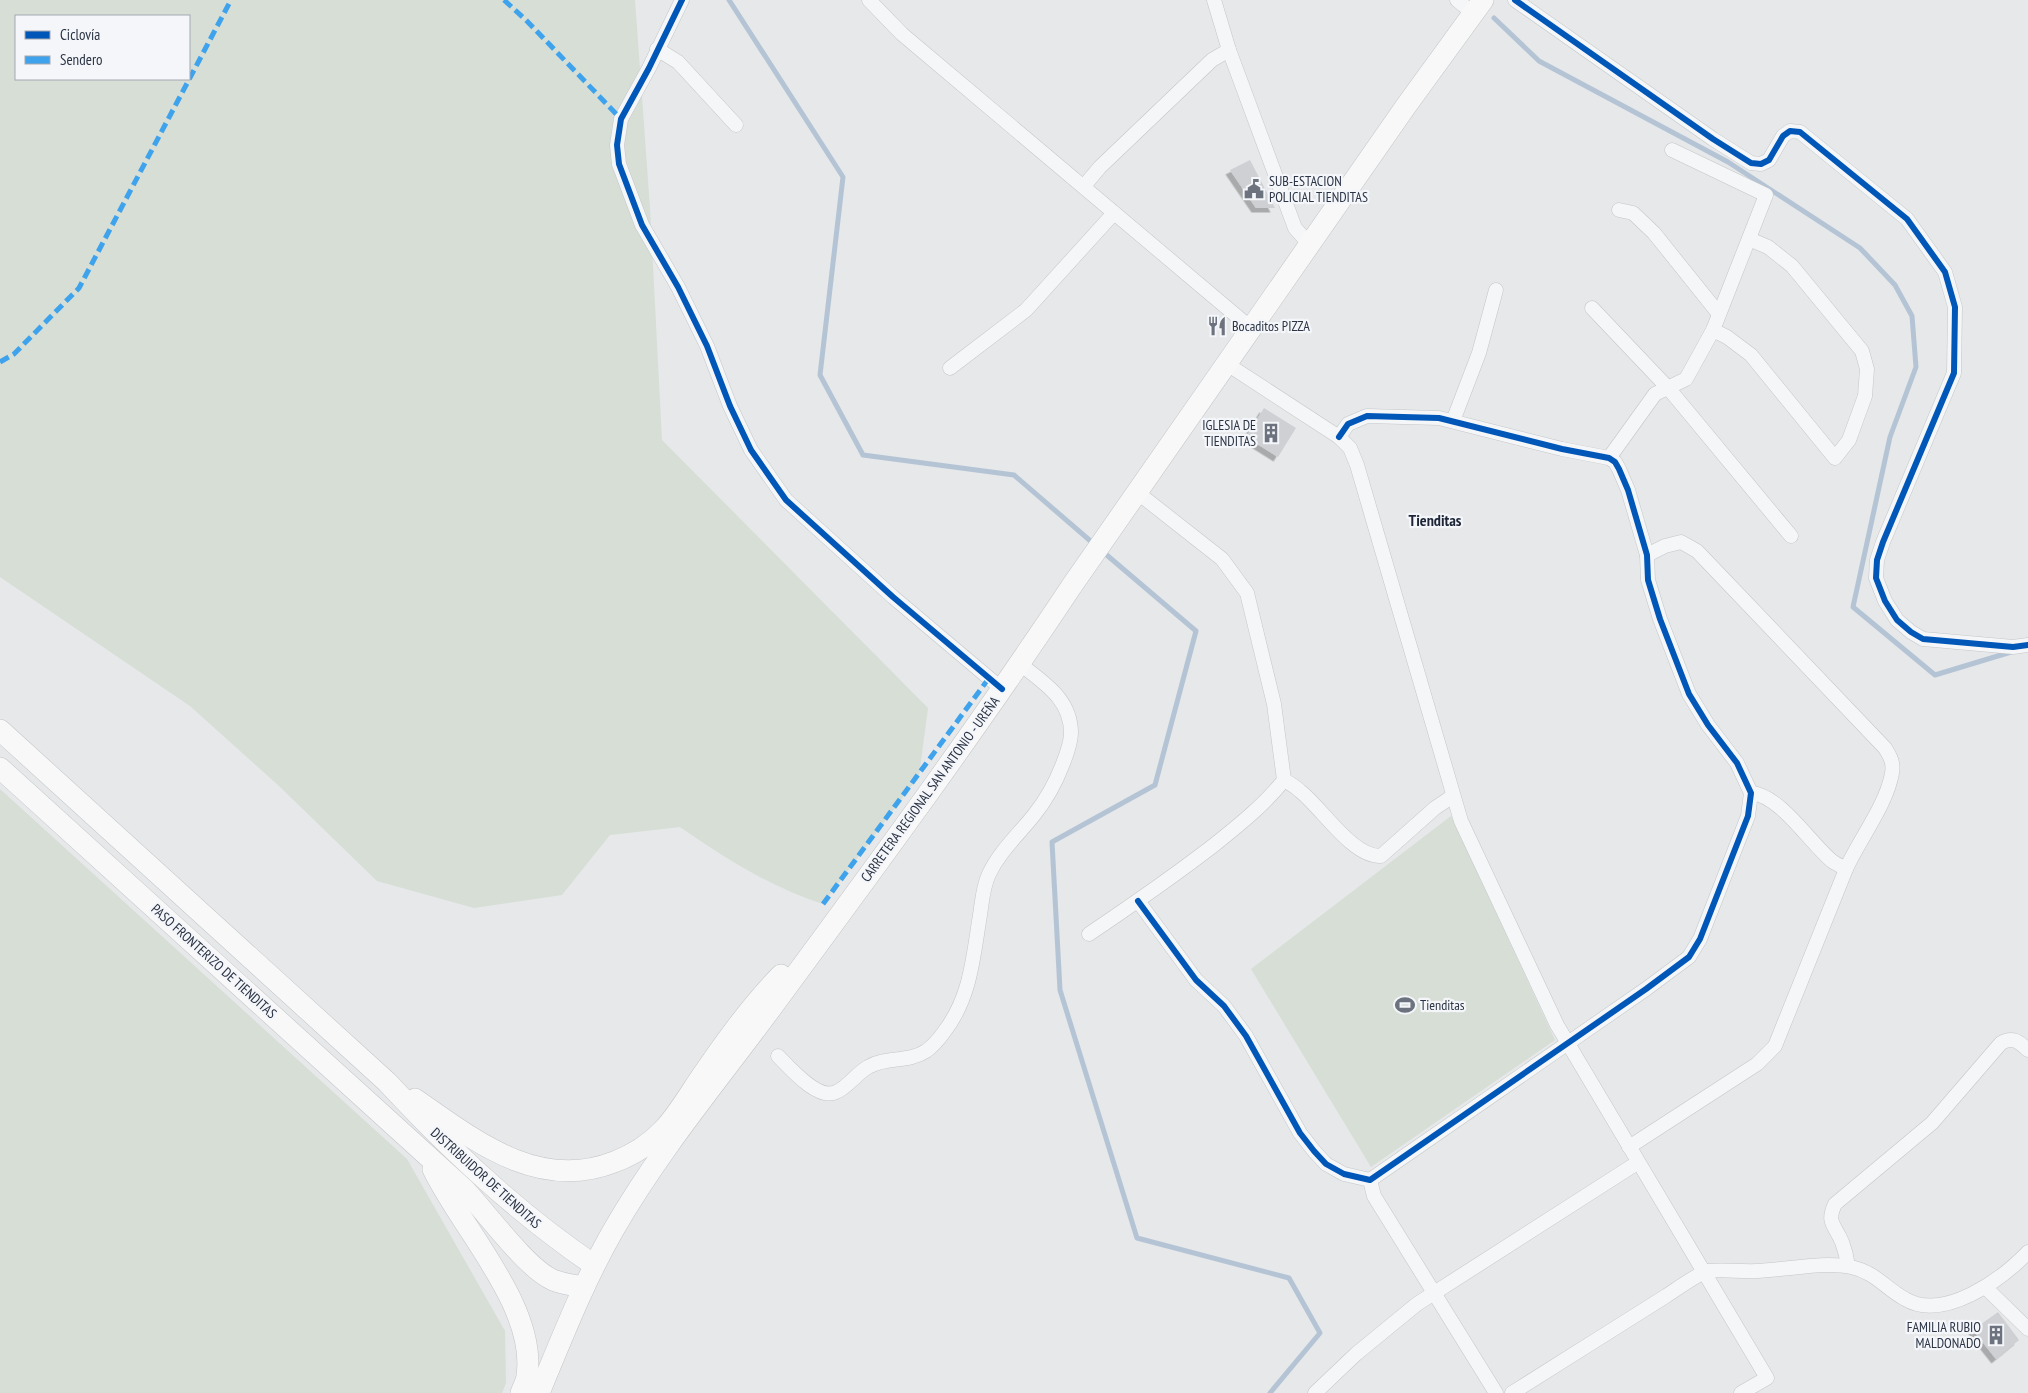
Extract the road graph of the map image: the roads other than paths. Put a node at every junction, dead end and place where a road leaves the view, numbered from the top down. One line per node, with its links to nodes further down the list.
1 (682, 0): 6 (street)
2 (868, 0): 10 (street)
3 (1214, 0): 7 (street)
4 (1516, 0): 29 (street)
5 (1471, 4): 14 (main road, CARRETERA REGIONAL SAN ANTONIO - UREÑA)
6 (657, 49): 8 (street); 31 (street)
7 (1230, 50): 10 (street); 14 (street)
8 (736, 125)
9 (1672, 150): 13 (street)
10 (1084, 186): 12 (street)
11 (1619, 210): 17 (street)
12 (1114, 213): 18 (street); 21 (street)
13 (1749, 239): 17 (street); 19 (street)
14 (1310, 245): 18 (main road, CARRETERA REGIONAL SAN ANTONIO - UREÑA)
15 (1496, 290): 23 (street)
16 (1592, 308): 22 (street)
17 (1719, 314): 19 (street)
18 (1252, 329): 20 (main road, CARRETERA REGIONAL SAN ANTONIO - UREÑA)
19 (1713, 330): 22 (street)
20 (1227, 364): 24 (street); 26 (main road, CARRETERA REGIONAL SAN ANTONIO - UREÑA)
21 (950, 368)
22 (1669, 389): 25 (street); 27 (street)
23 (1453, 421): 24 (street); 25 (street)
24 (1339, 437): 36 (street)
25 (1609, 458): 28 (street)
26 (1138, 493): 30 (main road, CARRETERA REGIONAL SAN ANTONIO - UREÑA); 34 (street)
27 (1791, 536)
28 (1647, 554): 35 (street); 37 (street)
29 (2028, 644)
30 (1020, 664): 31 (main road, CARRETERA REGIONAL SAN ANTONIO - UREÑA); 43 (street)
31 (1002, 689): 40 (main road, CARRETERA REGIONAL SAN ANTONIO - UREÑA)
32 (0, 730): 44 (main road, PASO FRONTERIZO DE TIENDITAS)
33 (0, 768): 46 (main road, PASO FRONTERIZO DE TIENDITAS)
34 (1284, 780): 36 (street); 38 (street)
35 (1752, 792): 37 (street); 41 (street)
36 (1453, 796): 41 (street)
37 (1846, 869): 45 (street)
38 (1138, 900): 39 (street); 48 (street)
39 (1090, 934)
40 (820, 942): 44 (main road); 50 (main road, CARRETERA REGIONAL SAN ANTONIO - UREÑA)
41 (1567, 1044): 45 (street); 48 (street)
42 (2028, 1050): 51 (street)
43 (778, 1056)
44 (387, 1082): 50 (main road, DISTRIBUIDOR DE TIENDITAS)
45 (1629, 1147): 47 (street)
46 (426, 1155): 53 (main road, DISTRIBUIDOR DE TIENDITAS); 57 (main road)
47 (1638, 1163): 52 (street); 55 (street)
48 (1370, 1180): 55 (street)
49 (2028, 1252): 54 (street)
50 (594, 1266): 53 (main road, CARRETERA REGIONAL SAN ANTONIO - UREÑA)
51 (1848, 1266): 52 (street); 54 (street)
52 (1703, 1272): 61 (street); 62 (street)
53 (584, 1287): 58 (main road, CARRETERA REGIONAL SAN ANTONIO - UREÑA)
54 (1986, 1287): 56 (street)
55 (1435, 1293): 59 (street); 60 (street)
56 (2028, 1329)
57 (521, 1393)
58 (539, 1393)
59 (1314, 1393)
60 (1496, 1393)
61 (1512, 1393)
62 (1741, 1393)

